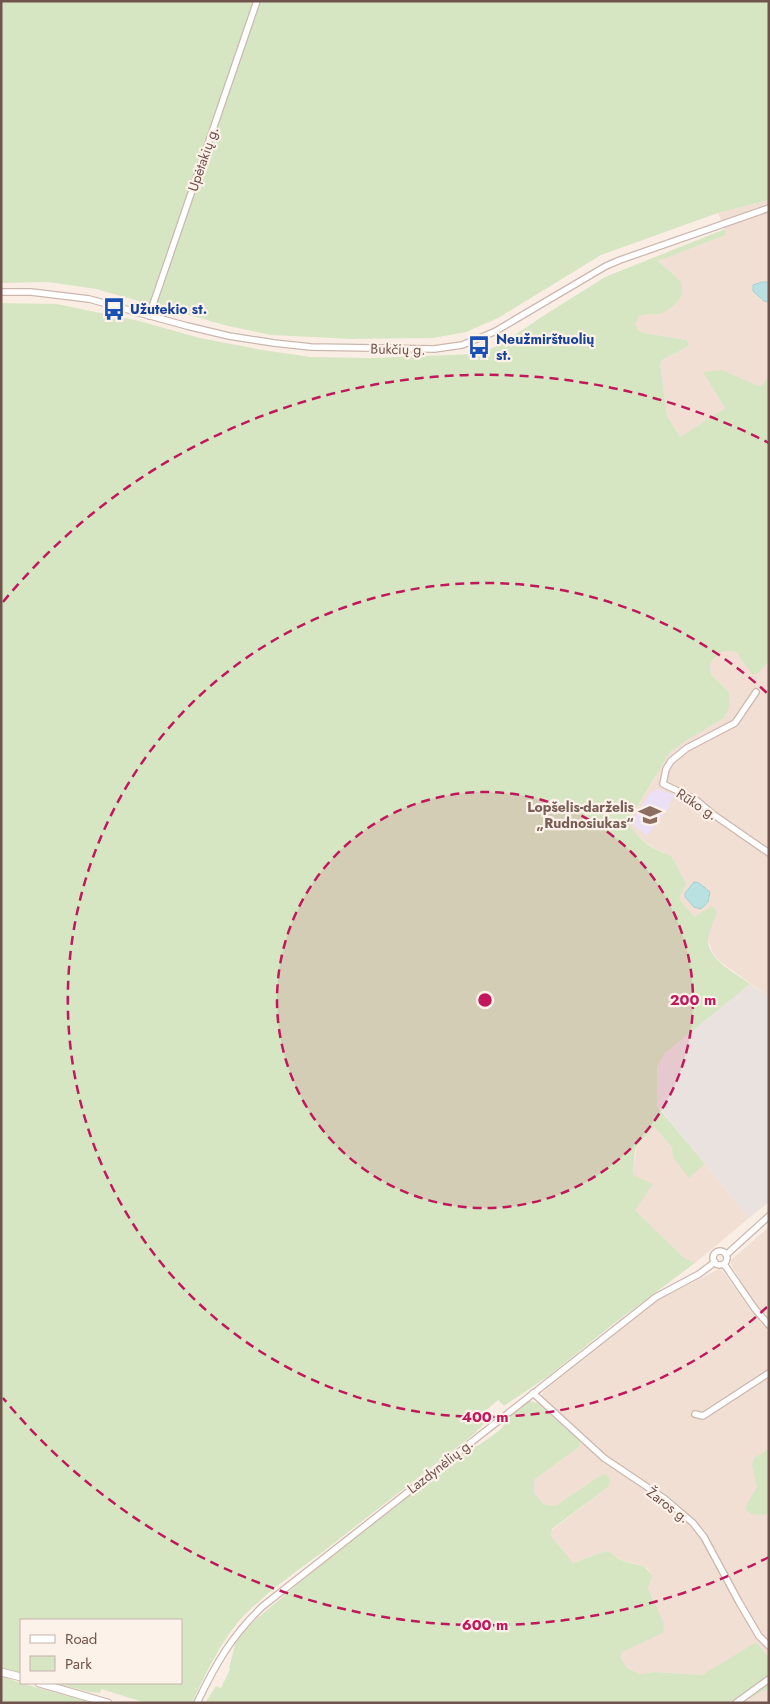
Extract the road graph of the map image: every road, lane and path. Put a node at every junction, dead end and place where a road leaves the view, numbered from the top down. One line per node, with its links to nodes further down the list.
1 (257, 1): 4 (street, Upėtakių g.)
2 (769, 208): 4 (street, Bukčių g.)
3 (1, 292): 4 (street, Bukčių g.)
4 (149, 316)
5 (756, 692): 6 (street, Rūko g.)
6 (769, 852)
7 (769, 1216): 8 (street)
8 (726, 1254): 9 (street); 10 (street)
9 (715, 1262): 10 (street); 13 (street, Lazdynėlių g.)
10 (724, 1264): 11 (street)
11 (769, 1325)
12 (769, 1373): 14 (street)
13 (533, 1393): 15 (street, Žaros g.); 21 (street, Lazdynėlių g.)
14 (695, 1414)
15 (769, 1646)
16 (1, 1672): 17 (street)
17 (20, 1678)
18 (769, 1679): 22 (street)
19 (43, 1684): 20 (street)
20 (108, 1703)
21 (198, 1703)
22 (736, 1703)

